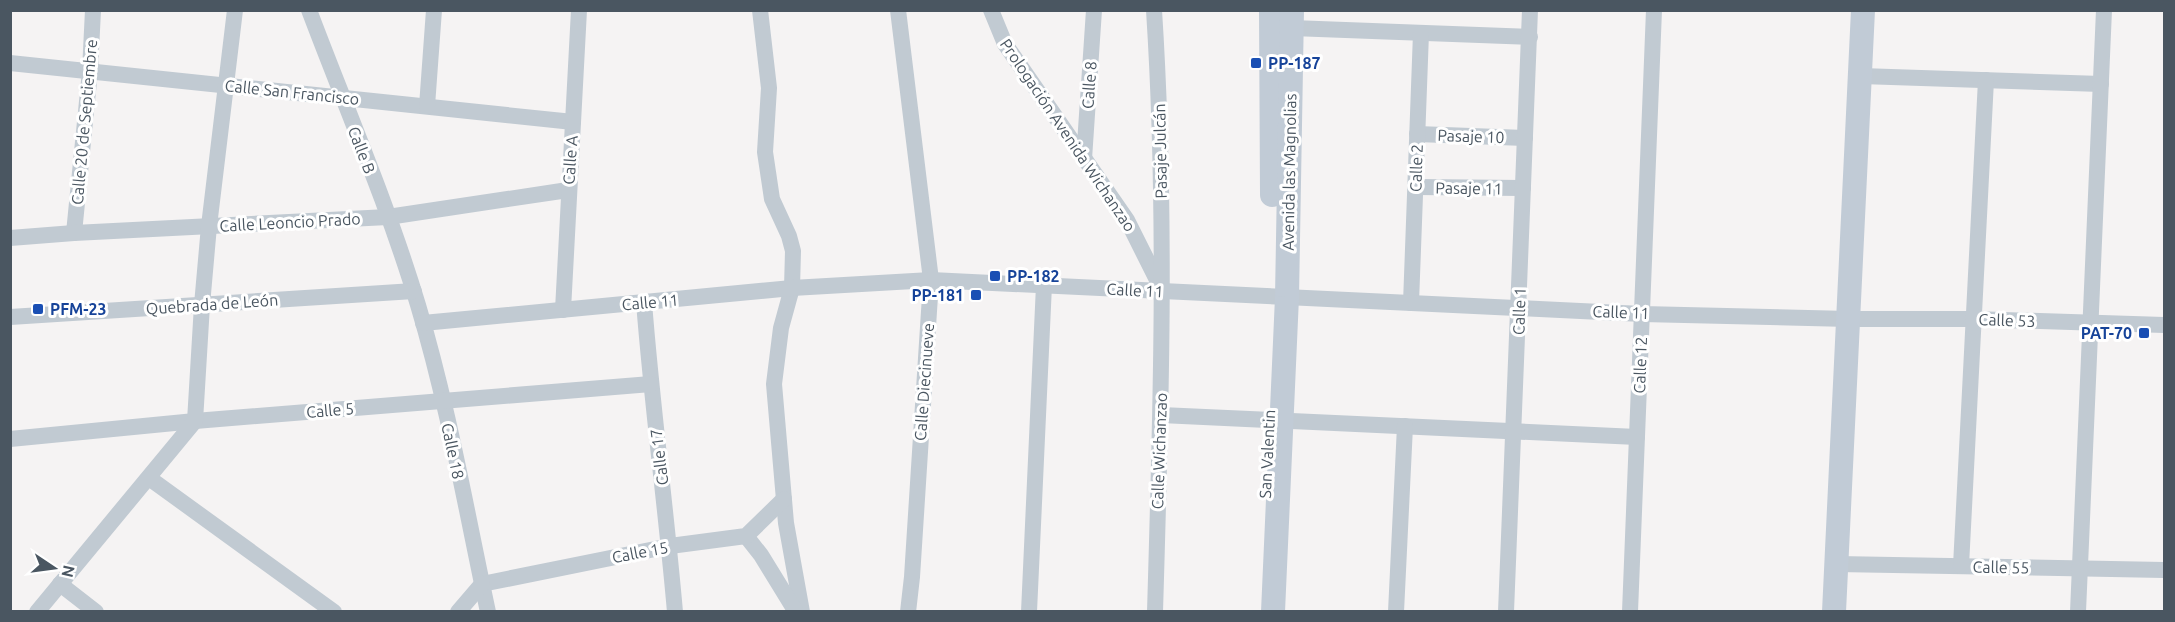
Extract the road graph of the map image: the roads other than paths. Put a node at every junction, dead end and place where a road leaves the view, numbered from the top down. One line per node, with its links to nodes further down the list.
1 (93, 10): 20 (street, Calle 20 de Septiembre)
2 (235, 10): 24 (street)
3 (309, 10): 25 (street, Calle B)
4 (434, 10): 26 (street)
5 (579, 10): 27 (street, Calle A)
6 (760, 10): 40 (street)
7 (898, 10): 38 (street, Calle Diecinueve)
8 (991, 10): 30 (street, Prologación Avenida Wichanzao)
9 (1094, 10): 30 (street, Calle 8)
10 (1154, 10): 42 (street, Pasaje Julcán)
11 (1272, 10): 43 (main road, Avenida las Magnolias)
12 (1530, 10): 18 (street, Calle 1)
13 (1654, 10): 49 (street, Calle 12)
14 (1863, 10): 21 (main road)
15 (2104, 10): 23 (street)
16 (1292, 19): 17 (street); 43 (main road, Avenida las Magnolias)
17 (1421, 33): 18 (street); 28 (street, Calle 2)
18 (1530, 37): 29 (street, Calle 1)
19 (10, 63): 20 (street, Calle San Francisco)
20 (90, 71): 24 (street, Calle San Francisco); 36 (street, Calle 20 de Septiembre)
21 (1860, 76): 22 (street); 51 (main road)
22 (1986, 80): 23 (street); 52 (street)
23 (2101, 84): 53 (street)
24 (226, 85): 25 (street, Calle San Francisco); 35 (street)
25 (342, 98): 26 (street, Calle San Francisco); 34 (street, Calle B)
26 (427, 106): 27 (street, Calle San Francisco)
27 (573, 122): 33 (street, Calle A)
28 (1418, 134): 29 (street, Pasaje 10); 31 (street, Calle 2)
29 (1525, 138): 32 (street, Calle 1)
30 (1084, 159): 42 (street, Prologación Avenida Wichanzao)
31 (1416, 187): 32 (street, Pasaje 11); 45 (street, Calle 2)
32 (1523, 188): 47 (street, Calle 1)
33 (568, 190): 34 (street, Calle Leoncio Prado); 48 (street, Calle A)
34 (388, 217): 35 (street, Calle Leoncio Prado); 41 (street, Calle B)
35 (209, 226): 36 (street, Calle Leoncio Prado); 46 (street)
36 (74, 233): 37 (street, Calle Leoncio Prado)
37 (10, 238)
38 (931, 280): 39 (street, Calle 11); 40 (street, Calle 11); 83 (street, Calle Diecinueve)
39 (1044, 285): 42 (street, Calle 11); 84 (street)
40 (792, 288): 44 (street, Calle 11); 66 (street)
41 (414, 291): 46 (street, Quebrada de León); 54 (street, Calle 18)
42 (1162, 291): 43 (street, Calle 11); 58 (street, Calle Wichanzao)
43 (1280, 296): 45 (street, Calle 11); 59 (main road, San Valentin)
44 (644, 302): 48 (street, Calle 11); 56 (street, Calle 17)
45 (1411, 303): 47 (street, Calle 11)
46 (202, 305): 50 (street, Quebrada de León); 60 (street)
47 (1519, 308): 49 (street, Calle 11); 62 (street, Calle 1)
48 (563, 310): 54 (street, Calle 11)
49 (1642, 314): 51 (street, Calle 11); 63 (street, Calle 12)
50 (10, 317)
51 (1849, 319): 52 (street, Calle 53); 69 (main road)
52 (1973, 319): 53 (street, Calle 53); 70 (street)
53 (2089, 322): 55 (street, Calle 53); 71 (street)
54 (423, 323): 57 (street, Calle 18)
55 (2164, 325)
56 (651, 384): 57 (street, Calle 5); 68 (street, Calle 17)
57 (443, 401): 60 (street, Calle 5); 74 (street, Calle 18)
58 (1161, 415): 59 (street); 85 (street, Calle Wichanzao)
59 (1275, 420): 61 (street); 86 (main road, San Valentin); 87 (main road, San Valentin)
60 (195, 421): 64 (street, Calle 5); 65 (street)
61 (1405, 426): 62 (street); 88 (street)
62 (1514, 432): 63 (street); 89 (street, Calle 1)
63 (1637, 437): 90 (street, Calle 12)
64 (10, 439)
65 (149, 478): 73 (street); 77 (street)
66 (784, 499): 67 (street); 82 (street)
67 (746, 536): 68 (street, Calle 15); 81 (street)
68 (670, 546): 74 (street, Calle 15); 80 (street, Calle 17)
69 (1837, 564): 70 (street, Calle 55); 91 (main road)
70 (1961, 566): 71 (street, Calle 55)
71 (2079, 568): 72 (street, Calle 55); 92 (street)
72 (2164, 570)
73 (60, 584): 75 (street); 76 (street)
74 (482, 584): 78 (street); 79 (street, Calle 18)
75 (37, 612)
76 (96, 612)
77 (334, 612)
78 (458, 612)
79 (488, 612)
80 (675, 612)
81 (796, 612)
82 (802, 612)
83 (908, 612)
84 (1029, 612)
85 (1155, 612)
86 (1259, 612)
87 (1273, 612)
88 (1396, 612)
89 (1506, 612)
90 (1630, 612)
91 (1834, 612)
92 (2078, 612)

